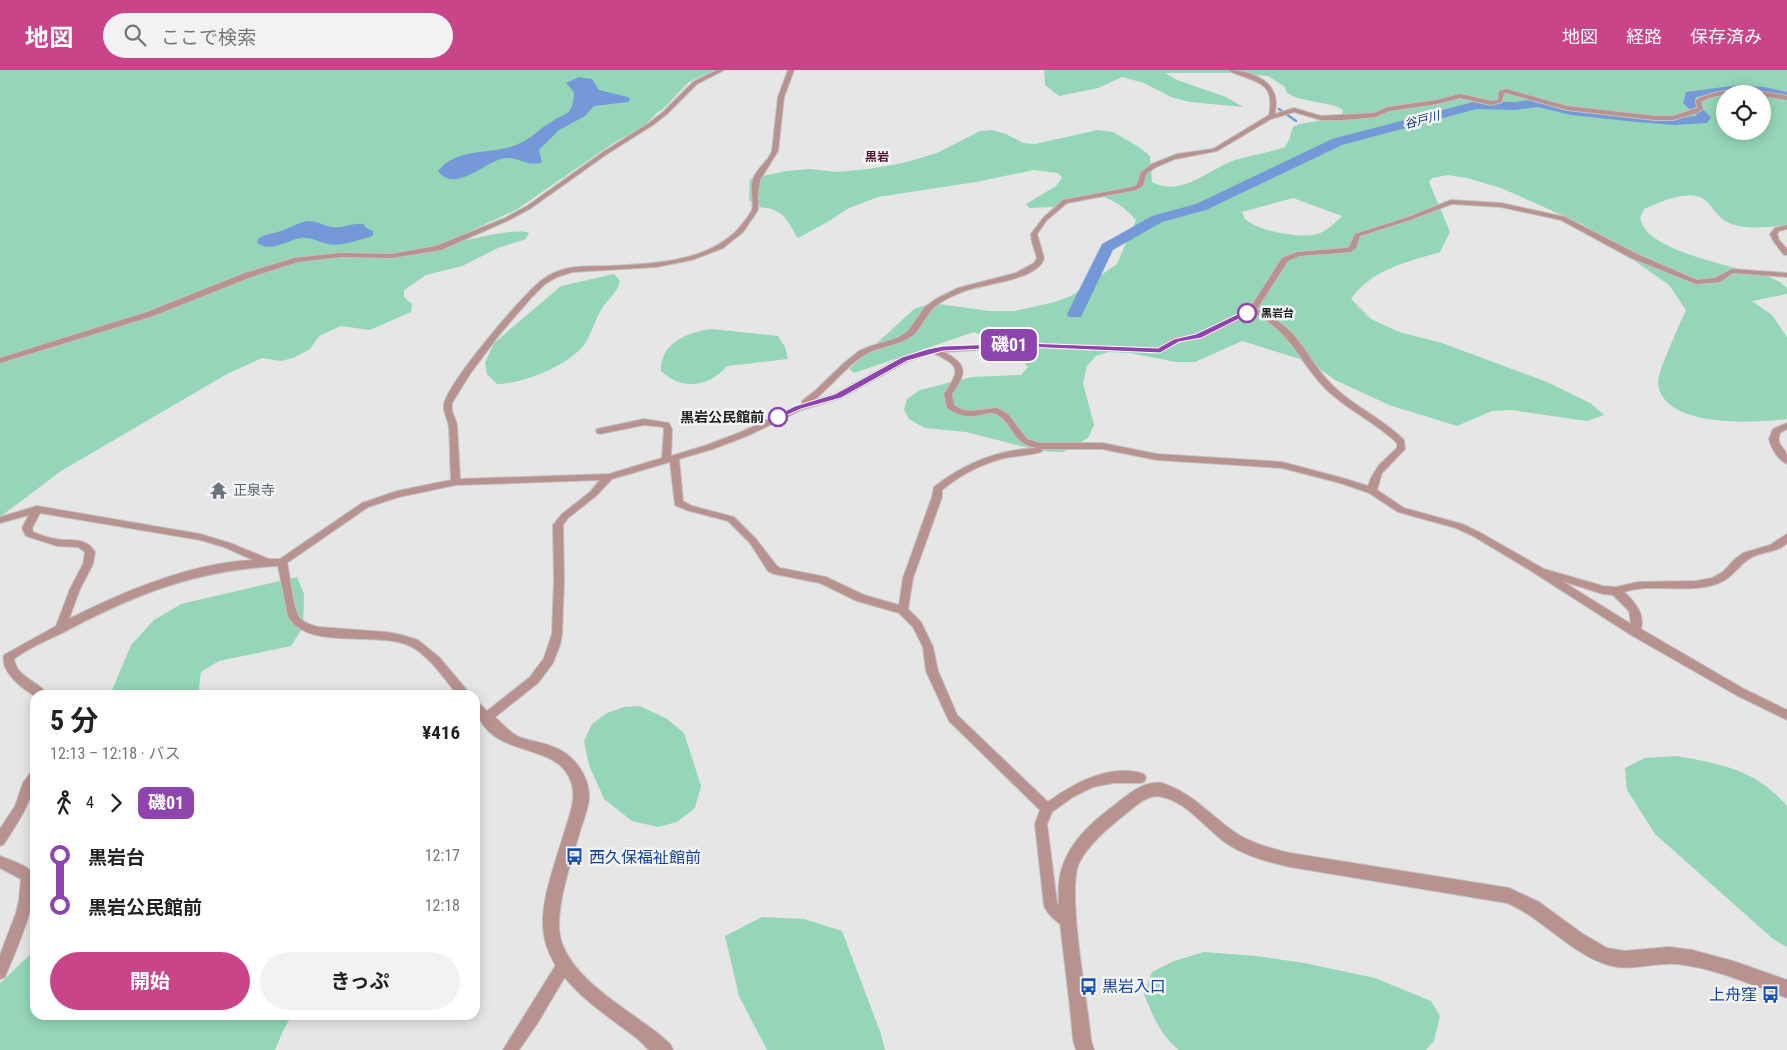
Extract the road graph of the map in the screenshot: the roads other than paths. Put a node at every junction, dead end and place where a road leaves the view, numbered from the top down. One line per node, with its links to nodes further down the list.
1 (721, 70): 11 (street)
2 (791, 70): 19 (street)
3 (1231, 70): 5 (street)
4 (1786, 98): 5 (street)
5 (1273, 116): 12 (street)
6 (1787, 227): 7 (street)
7 (1787, 253)
8 (1787, 276): 9 (street)
9 (1253, 310): 10 (street); 20 (street)
10 (934, 350): 12 (street); 15 (street)
11 (0, 361)
12 (798, 408): 16 (street)
13 (1787, 426): 17 (street)
14 (600, 431): 16 (street)
15 (1070, 446): 20 (street); 28 (street)
16 (670, 459): 18 (street); 28 (street)
17 (1787, 461)
18 (609, 477): 19 (street); 33 (street)
19 (456, 482): 25 (street)
20 (1372, 491): 26 (street)
21 (37, 509): 22 (street); 24 (street); 29 (street)
22 (0, 520)
23 (1787, 537): 27 (street)
24 (265, 562): 25 (street); 29 (street)
25 (282, 562): 32 (street)
26 (1538, 570): 27 (street); 30 (street)
27 (1616, 592): 30 (street)
28 (903, 610): 37 (street)
29 (60, 629): 31 (street)
30 (1636, 632): 34 (street)
31 (33, 690)
32 (461, 690)
33 (481, 712): 41 (street)
34 (1787, 715)
35 (1140, 778): 37 (street)
36 (30, 783): 38 (street)
37 (1047, 809): 40 (street)
38 (0, 840)
39 (0, 862): 42 (street)
40 (1069, 922): 43 (street); 46 (street)
41 (564, 965): 44 (street); 45 (street)
42 (0, 972)
43 (1787, 990)
44 (510, 1050)
45 (664, 1050)
46 (1085, 1050)

